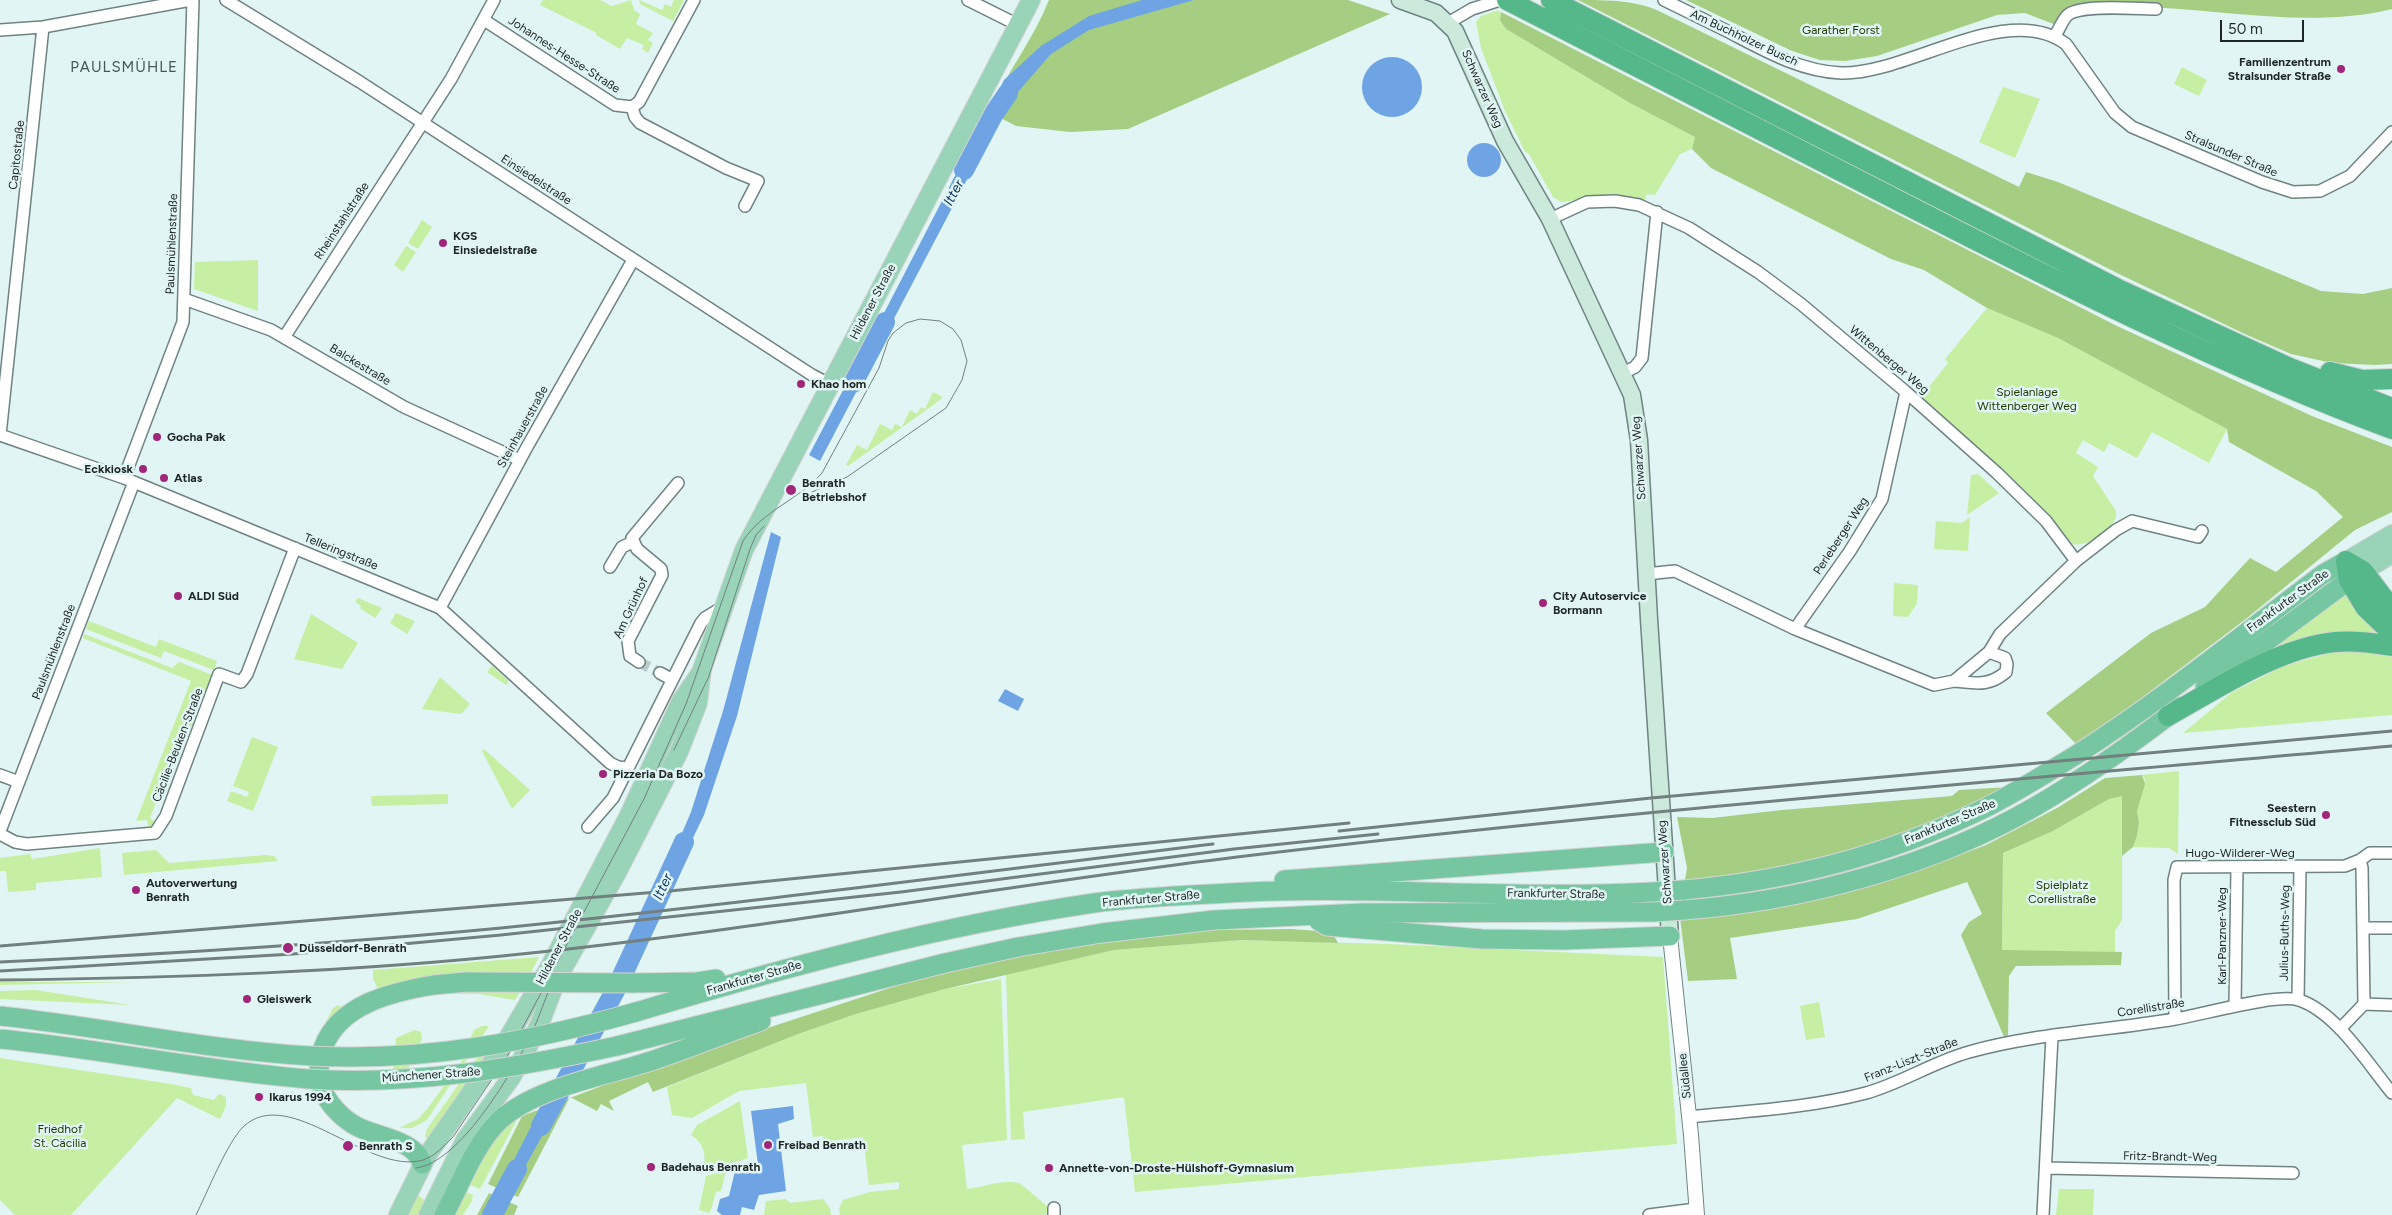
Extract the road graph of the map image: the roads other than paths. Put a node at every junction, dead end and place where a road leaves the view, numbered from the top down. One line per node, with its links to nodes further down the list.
1 (192, 0): 16 (street); 27 (street, Paulsmühlenstraße)
2 (226, 0): 21 (street, Einsiedelstraße)
3 (494, 0): 13 (street, Rheinstahlstraße)
4 (694, 0): 20 (street)
5 (968, 0): 15 (street)
6 (1031, 0): 15 (main road, Hildener Straße)
7 (1400, 0): 14 (main road)
8 (1500, 0): 14 (street)
9 (1508, 0): 35 (highway)
10 (1664, 0): 18 (street, Am Buchholzer Busch)
11 (1554, 2): 29 (highway)
12 (2156, 9): 18 (street)
13 (484, 20): 20 (street, Johannes-Hesse-Straße); 21 (street, Rheinstahlstraße)
14 (1448, 23): 25 (main road, Schwarzer Weg)
15 (1018, 25): 32 (main road, Hildener Straße)
16 (43, 27): 17 (street); 36 (street, Capitostraße)
17 (0, 30)
18 (2056, 34): 19 (street, Am Buchholzer Busch)
19 (2074, 56): 22 (street, Stralsunder Straße)
20 (632, 107): 23 (street)
21 (422, 122): 26 (street, Einsiedelstraße); 28 (street, Rheinstahlstraße)
22 (2392, 132)
23 (745, 206)
24 (1657, 212): 25 (street, Wittenberger Weg); 30 (street); 33 (street, Wittenberger Weg)
25 (1550, 219): 30 (main road, Schwarzer Weg)
26 (633, 260): 32 (street, Einsiedelstraße); 37 (street, Steinhauerstraße)
27 (184, 298): 28 (street, Balckestraße); 38 (street, Paulsmühlenstraße)
28 (285, 336): 37 (street, Balckestraße)
29 (2226, 340): 31 (highway); 34 (highway)
30 (1623, 373): 48 (main road, Schwarzer Weg)
31 (2392, 379)
32 (830, 384): 49 (main road, Hildener Straße)
33 (1906, 392): 45 (street, Wittenberger Weg); 52 (street, Perleberger Weg)
34 (2392, 408)
35 (2392, 429)
36 (0, 435): 38 (street, Telleringstraße)
37 (520, 460): 50 (street, Steinhauerstraße)
38 (129, 480): 43 (street, Telleringstraße); 64 (street, Paulsmühlenstraße)
39 (678, 483): 42 (street)
40 (2202, 531): 45 (street)
41 (2392, 534): 47 (main road, Frankfurter Straße)
42 (633, 542): 46 (street); 56 (street, Am Grünhof)
43 (295, 548): 50 (street, Telleringstraße); 66 (street, Cäcilie-Beuken-Straße)
44 (2392, 554): 47 (main road, Frankfurter Straße)
45 (2076, 561): 55 (street)
46 (610, 567)
47 (2352, 571): 51 (highway); 53 (highway); 61 (highway, Frankfurter Straße); 72 (highway, Frankfurter Straße, bridge)
48 (1646, 574): 52 (street); 67 (main road, Schwarzer Weg)
49 (723, 607): 57 (main road, Hildener Straße); 59 (street)
50 (440, 608): 62 (street, Telleringstraße)
51 (2392, 609)
52 (1795, 630): 60 (street)
53 (2392, 633)
54 (2392, 646): 61 (highway)
55 (1988, 652): 60 (street); 60 (street)
56 (639, 662)
57 (702, 669): 91 (main road, Hildener Straße); 95 (main road, Hildener Straße)
58 (660, 673): 59 (street)
59 (671, 680): 62 (street)
60 (1954, 681)
61 (2168, 716): 73 (highway, Frankfurter Straße, bridge)
62 (627, 768): 65 (street)
63 (0, 775): 64 (street)
64 (19, 782): 66 (street, Paulsmühlenstraße)
65 (588, 827)
66 (0, 832)
67 (1664, 852): 72 (highway); 76 (main road, Schwarzer Weg)
68 (2392, 853): 69 (street, Hugo-Wilderer-Weg)
69 (2360, 860): 71 (street, Hugo-Wilderer-Weg); 74 (street)
70 (2237, 867): 71 (street, Hugo-Wilderer-Weg); 82 (street, Karl-Panzner-Weg); 85 (street, Hugo-Wilderer-Weg)
71 (2300, 867): 79 (street, Julius-Buths-Weg)
72 (1244, 892): 77 (highway, Frankfurter Straße)
73 (1314, 917): 76 (highway); 78 (highway, Frankfurter Straße)
74 (2363, 928): 75 (street); 80 (street)
75 (2392, 928)
76 (1670, 936): 90 (street, Südallee)
77 (734, 983): 83 (highway, Frankfurter Straße); 91 (highway, bridge)
78 (854, 986): 88 (highway, Münchener Straße, bridge); 95 (highway)
79 (2298, 1000): 82 (street, Corellistraße); 86 (street)
80 (2364, 1004): 81 (street); 86 (street)
81 (2392, 1004)
82 (2236, 1006): 85 (street, Corellistraße)
83 (636, 1012): 84 (highway, Münchener Straße, bridge)
84 (0, 1016)
85 (2175, 1019): 87 (street, Corellistraße)
86 (2340, 1029): 89 (street)
87 (2052, 1036): 90 (street, Franz-Liszt-Straße); 92 (street)
88 (0, 1039)
89 (2392, 1093)
90 (1689, 1117): 96 (street, Südallee)
91 (422, 1164): 94 (main road, Hildener Straße)
92 (2046, 1168): 93 (street, Fritz-Brandt-Weg); 99 (street)
93 (2293, 1173)
94 (412, 1187): 95 (main road); 97 (main road, Hildener Straße)
95 (435, 1211)
96 (1696, 1212): 98 (street)
97 (398, 1215)
98 (1649, 1215)
99 (2043, 1215)

